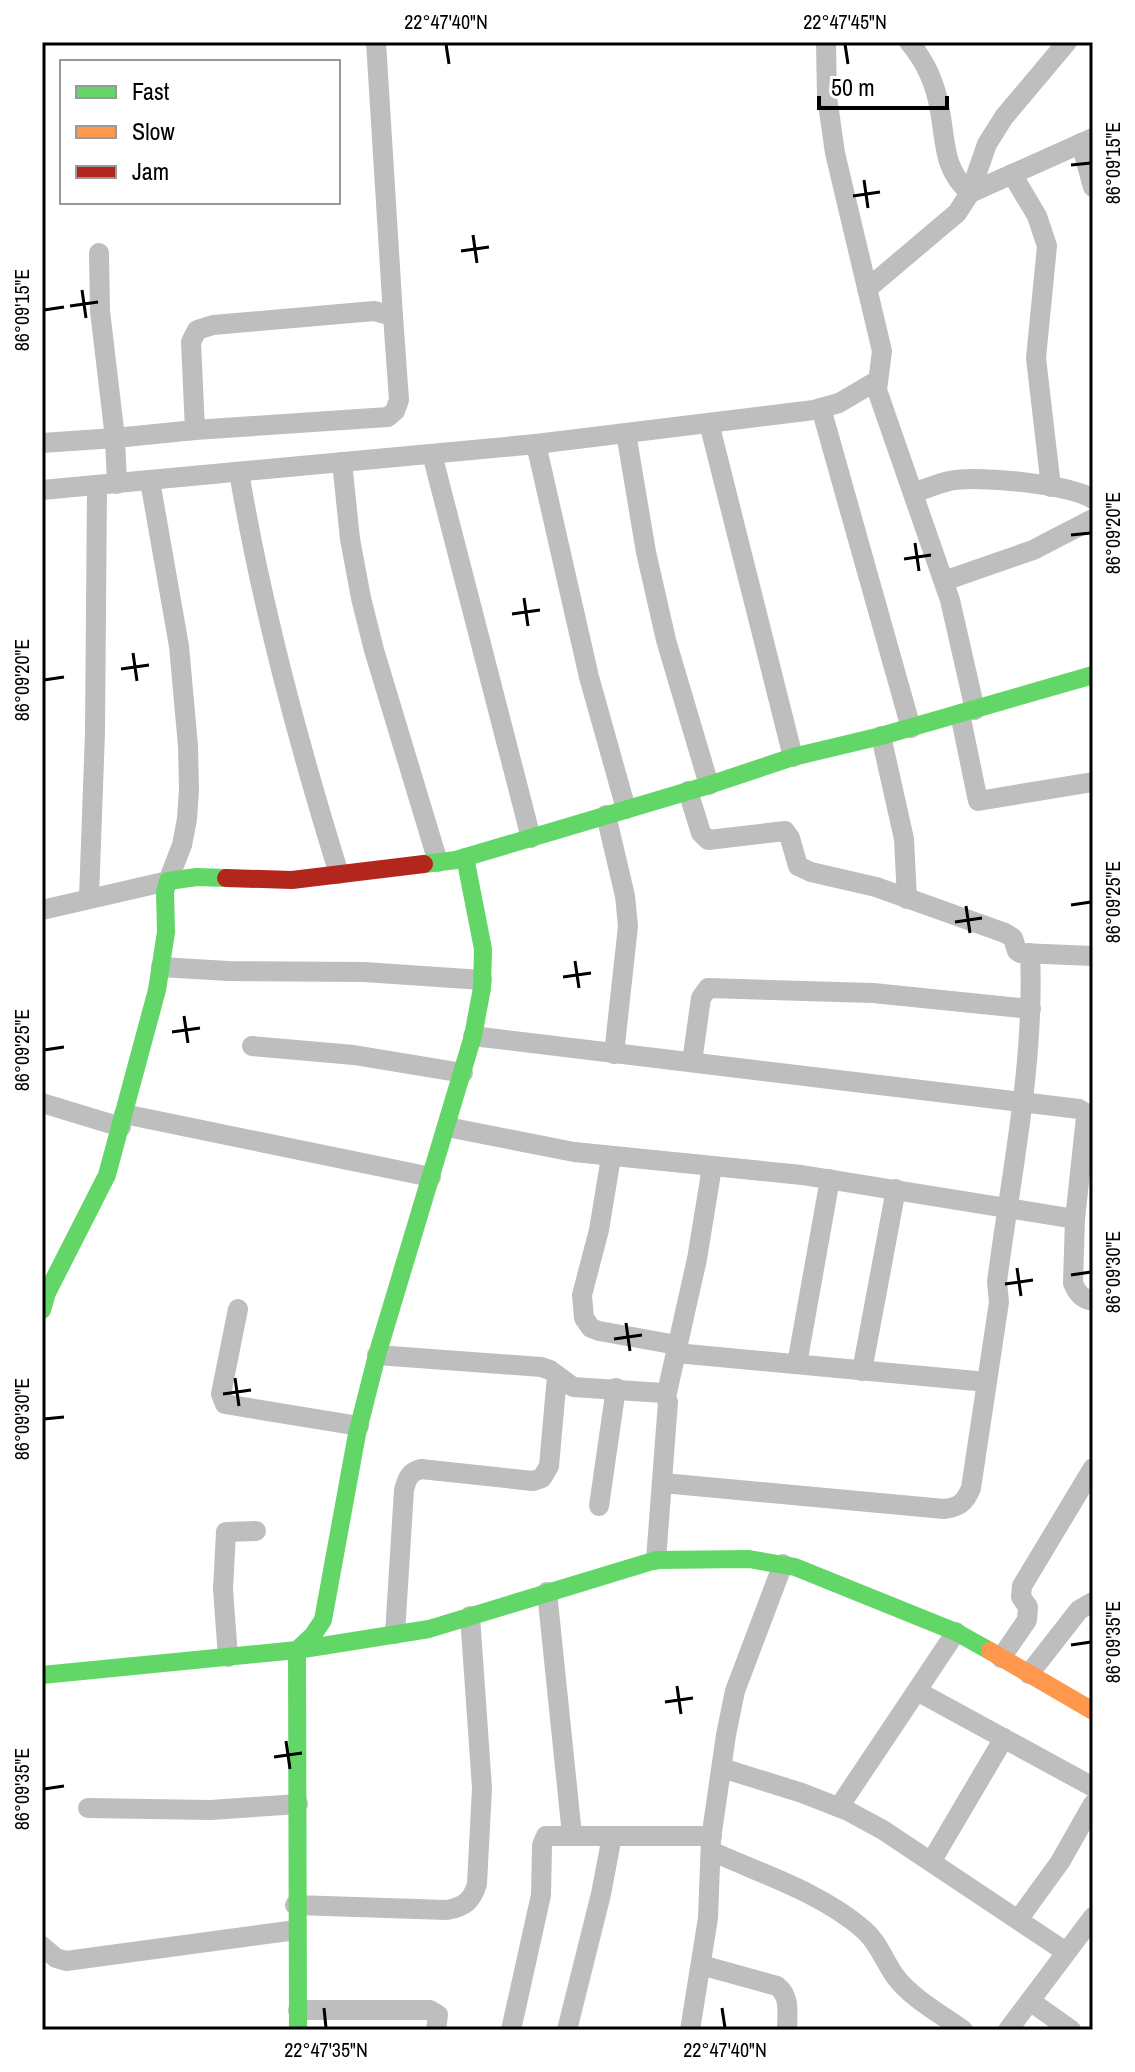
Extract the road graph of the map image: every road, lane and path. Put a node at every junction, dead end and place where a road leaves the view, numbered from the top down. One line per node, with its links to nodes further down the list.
1 (376, 42): 11 (street)
2 (826, 42): 10 (street)
3 (909, 42): 8 (street)
4 (1067, 42): 8 (street)
5 (1087, 141): 6 (street); 7 (street)
6 (1012, 174): 8 (street); 25 (street)
7 (1093, 187)
8 (970, 193): 10 (street)
9 (99, 253): 17 (street)
10 (867, 289): 12 (street)
11 (393, 316): 15 (street); 15 (street)
12 (878, 380): 13 (street); 27 (street)
13 (821, 408): 14 (street); 33 (street)
14 (709, 423): 16 (street); 35 (street)
15 (195, 430): 17 (street)
16 (626, 433): 19 (street); 37 (street)
17 (115, 438): 18 (street); 24 (street)
18 (42, 443)
19 (536, 444): 20 (street); 39 (street)
20 (432, 454): 21 (street); 41 (street)
21 (342, 462): 22 (street); 43 (street)
22 (239, 472): 23 (street); 44 (street)
23 (150, 481): 24 (street); 45 (street)
24 (107, 485): 26 (street); 46 (street)
25 (1051, 487): 27 (street); 28 (street)
26 (42, 490)
27 (913, 493): 30 (street)
28 (1093, 499)
29 (1093, 519): 30 (street)
30 (944, 581): 32 (street)
31 (1093, 675): 32 (street)
32 (967, 712): 33 (street); 36 (street)
33 (911, 728): 34 (street)
34 (881, 736): 35 (street); 47 (street)
35 (793, 757): 37 (street)
36 (1093, 782)
37 (709, 785): 38 (street)
38 (688, 791): 39 (street); 47 (street)
39 (626, 809): 40 (street)
40 (606, 815): 41 (street); 56 (street)
41 (531, 838): 42 (street)
42 (465, 857): 43 (street); 52 (street)
43 (438, 862): 44 (street)
44 (339, 874): 45 (street)
45 (168, 881): 46 (street); 51 (street)
46 (89, 898): 48 (street)
47 (907, 899): 49 (street)
48 (42, 910)
49 (1030, 953): 50 (street); 53 (street)
50 (1093, 956)
51 (161, 967): 52 (street); 62 (street)
52 (482, 980): 54 (street)
53 (1031, 1009): 57 (street); 59 (street)
54 (473, 1036): 56 (street); 58 (street)
55 (252, 1046): 58 (street)
56 (614, 1054): 57 (street)
57 (692, 1062): 59 (street)
58 (463, 1073): 63 (street)
59 (1023, 1102): 61 (street); 69 (street)
60 (42, 1103): 62 (street)
61 (1089, 1106): 70 (street)
62 (122, 1120): 66 (street); 73 (street)
63 (447, 1127): 64 (street); 66 (street)
64 (611, 1157): 65 (street); 74 (street)
65 (712, 1167): 67 (street); 74 (street)
66 (431, 1177): 75 (street)
67 (830, 1179): 68 (street); 76 (street)
68 (896, 1189): 69 (street); 77 (street)
69 (1007, 1208): 70 (street); 79 (street)
70 (1075, 1219): 71 (street)
71 (1093, 1301)
72 (238, 1309): 82 (street)
73 (42, 1310)
74 (676, 1349): 76 (street); 81 (street)
75 (377, 1355): 78 (street); 82 (street)
76 (797, 1364): 77 (street)
77 (862, 1371): 79 (street)
78 (557, 1376): 80 (street); 93 (street)
79 (987, 1382): 84 (street)
80 (616, 1388): 81 (street); 85 (street)
81 (666, 1397): 84 (street)
82 (359, 1426): 94 (street)
83 (1093, 1468): 96 (street)
84 (663, 1483): 87 (street)
85 (599, 1506)
86 (256, 1531): 95 (street)
87 (656, 1560): 88 (street); 89 (street)
88 (783, 1564): 92 (street); 102 (street)
89 (547, 1592): 91 (street); 108 (street)
90 (1093, 1602): 97 (street)
91 (470, 1616): 93 (street); 112 (street)
92 (956, 1632): 96 (street); 99 (street)
93 (395, 1634): 94 (street)
94 (297, 1650): 95 (street); 104 (street)
95 (228, 1657): 98 (street)
96 (1001, 1658): 97 (street)
97 (1029, 1674): 100 (street)
98 (42, 1675)
99 (917, 1691): 101 (street); 106 (street)
100 (1093, 1711)
101 (1004, 1738): 103 (street); 111 (street)
102 (722, 1768): 106 (street); 110 (street)
103 (1093, 1787)
104 (298, 1804): 107 (street); 112 (street)
105 (1093, 1804): 113 (street)
106 (839, 1807): 111 (street)
107 (88, 1808)
108 (572, 1835): 109 (street); 122 (street)
109 (612, 1836): 110 (street); 123 (street)
110 (711, 1844): 118 (street); 126 (street)
111 (931, 1862): 113 (street)
112 (295, 1905): 114 (street)
113 (1018, 1920): 117 (street)
114 (296, 1930): 116 (street); 120 (street)
115 (1089, 1930): 117 (street)
116 (42, 1946)
117 (1066, 1952): 119 (street)
118 (701, 1965): 124 (street); 125 (street)
119 (1030, 2001): 127 (street); 128 (street)
120 (298, 2020): 121 (street)
121 (436, 2030)
122 (511, 2030)
123 (567, 2030)
124 (690, 2030)
125 (787, 2030)
126 (963, 2030)
127 (1008, 2030)
128 (1071, 2030)

